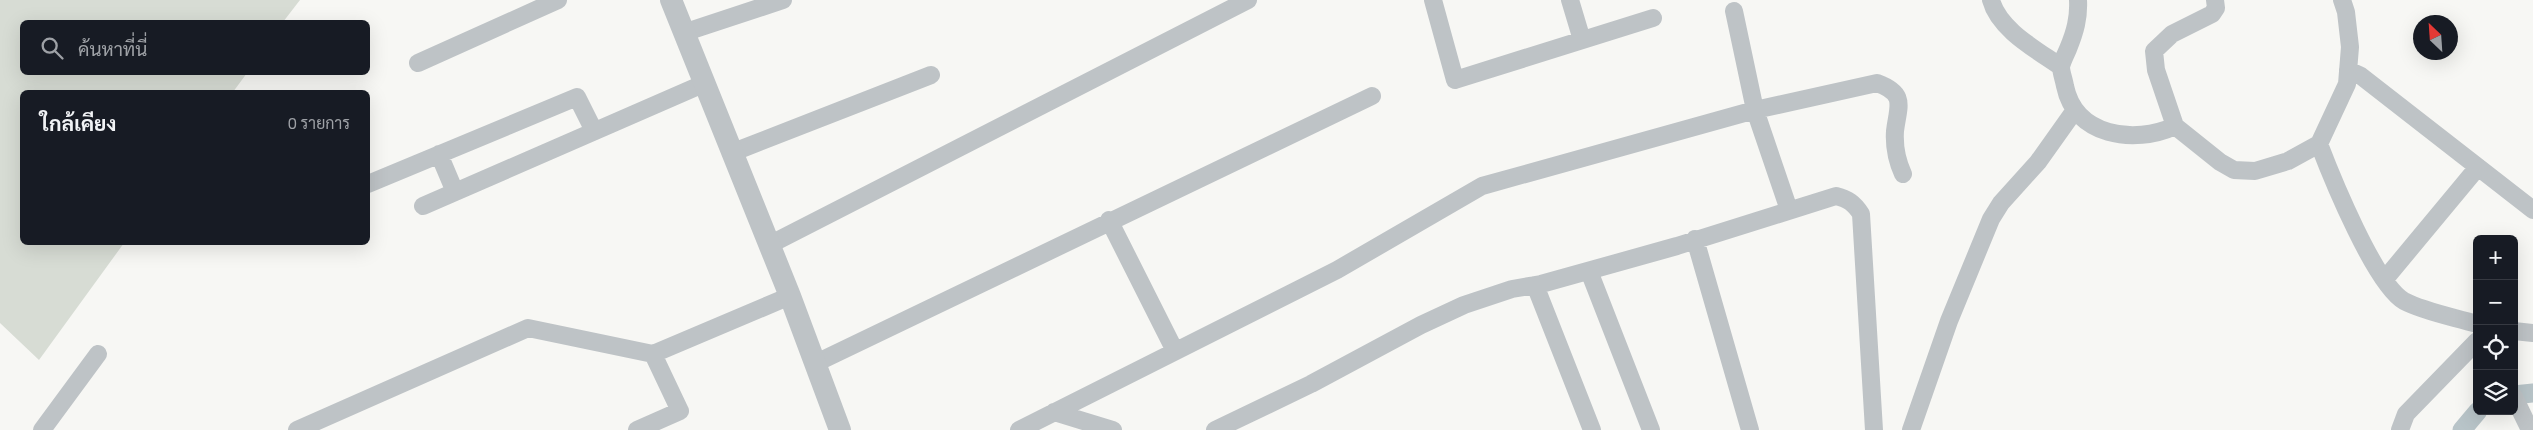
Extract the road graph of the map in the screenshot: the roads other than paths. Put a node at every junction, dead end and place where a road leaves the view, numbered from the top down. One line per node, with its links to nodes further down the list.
1 (558, 0): 15 (street)
2 (671, 0): 13 (street)
3 (783, 0): 13 (street)
4 (1248, 0): 37 (street)
5 (1433, 0): 14 (street)
6 (1570, 0): 14 (street)
7 (1991, 0): 16 (street)
8 (2078, 0): 16 (street)
9 (2216, 0): 23 (street)
10 (2342, 0): 17 (street)
11 (1734, 11): 21 (street)
12 (1653, 18): 14 (street)
13 (683, 33): 19 (street)
14 (1582, 40)
15 (418, 63)
16 (2062, 67): 22 (street)
17 (2348, 70): 25 (street); 28 (street)
18 (931, 75): 26 (street)
19 (703, 84): 24 (street); 26 (street)
20 (1372, 96): 35 (street)
21 (1755, 110): 29 (street); 33 (street); 46 (street)
22 (2076, 110): 23 (street); 63 (street)
23 (2175, 126): 25 (street)
24 (594, 131): 27 (street); 31 (street)
25 (2319, 144): 39 (street)
26 (731, 153): 37 (street)
27 (439, 154): 30 (street); 31 (street)
28 (2478, 167): 34 (street); 39 (street)
29 (1903, 174)
30 (370, 183)
31 (455, 192): 32 (street)
32 (423, 206)
33 (1789, 210): 36 (street); 62 (street)
34 (2533, 210)
35 (1109, 220): 46 (street); 49 (street)
36 (1694, 239): 38 (street); 61 (street)
37 (769, 245): 41 (street)
38 (1588, 271): 40 (street); 60 (street)
39 (2385, 279): 42 (street)
40 (1535, 285): 58 (street); 59 (street)
41 (790, 296): 48 (street); 49 (street)
42 (2473, 323)
43 (2518, 331): 44 (street)
44 (2533, 333)
45 (2473, 344): 64 (street)
46 (1176, 351): 51 (street)
47 (98, 354): 52 (street)
48 (653, 354): 53 (street); 54 (street)
49 (816, 363): 55 (street)
50 (2518, 405): 65 (street)
51 (1054, 412): 56 (street); 57 (street)
52 (42, 430)
53 (297, 430)
54 (637, 430)
55 (840, 430)
56 (1019, 430)
57 (1113, 430)
58 (1215, 430)
59 (1592, 430)
60 (1652, 430)
61 (1750, 430)
62 (1874, 430)
63 (1911, 430)
64 (2400, 430)
65 (2530, 430)

